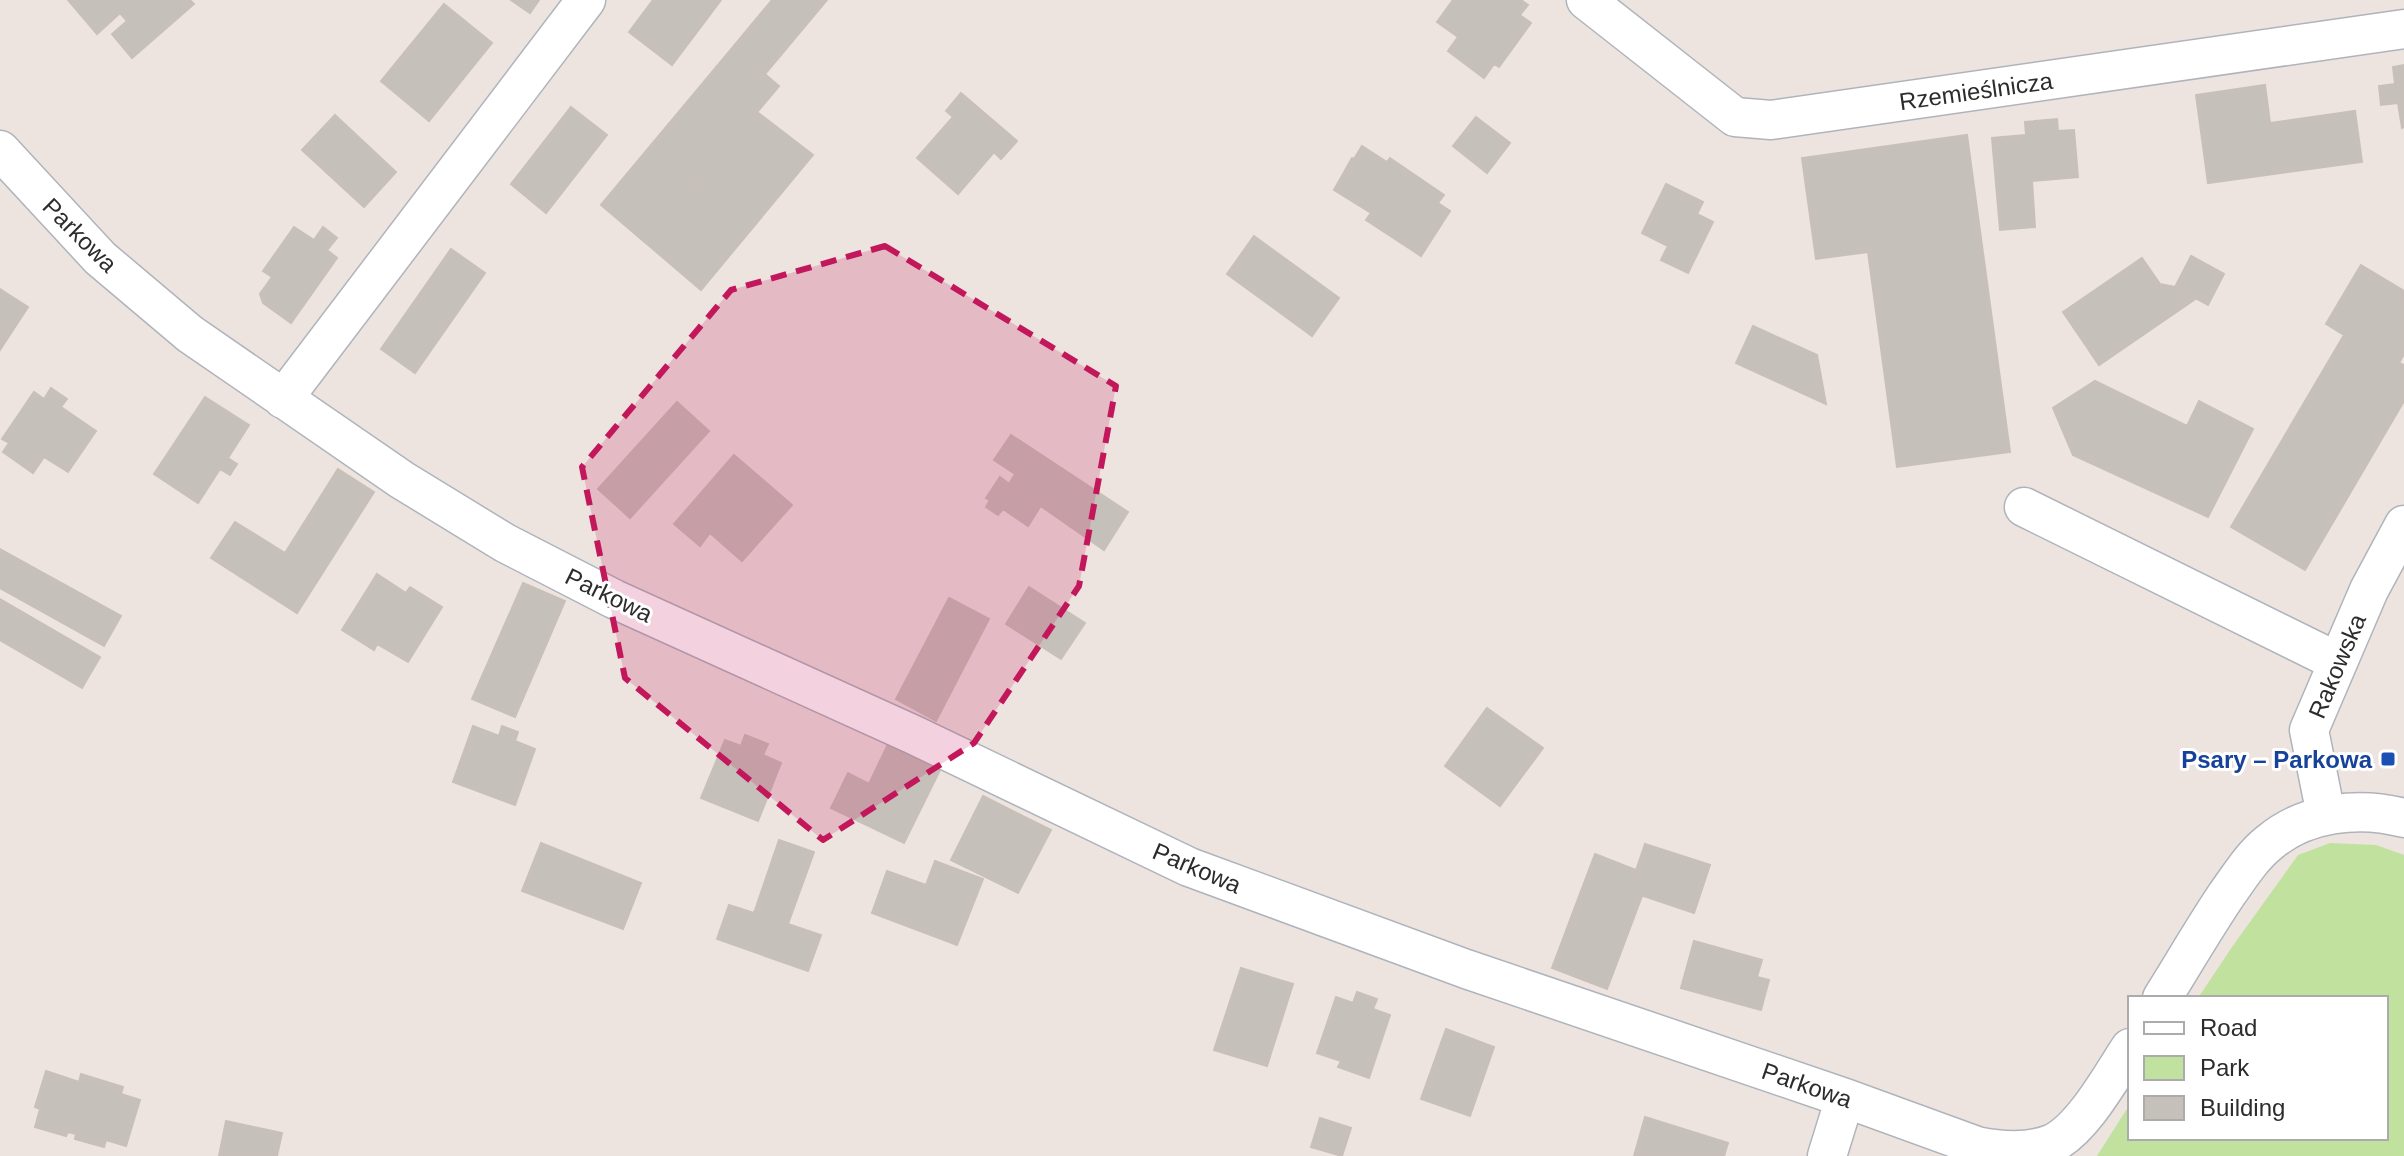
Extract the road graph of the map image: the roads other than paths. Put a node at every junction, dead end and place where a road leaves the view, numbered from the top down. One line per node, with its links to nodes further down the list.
1 (586, 0): 5 (street)
2 (1586, 0): 3 (street, Rzemieślnicza)
3 (2404, 29)
4 (0, 150): 5 (street, Parkowa)
5 (283, 399): 13 (street, Parkowa)
6 (2024, 507): 8 (street)
7 (2404, 525): 8 (street, Rakowska)
8 (2338, 662): 9 (street, Rakowska)
9 (2326, 815): 10 (street); 11 (street)
10 (2404, 818)
11 (2163, 996)
12 (2128, 1051): 13 (street, Parkowa)
13 (1845, 1098): 14 (street)
14 (1827, 1156)

